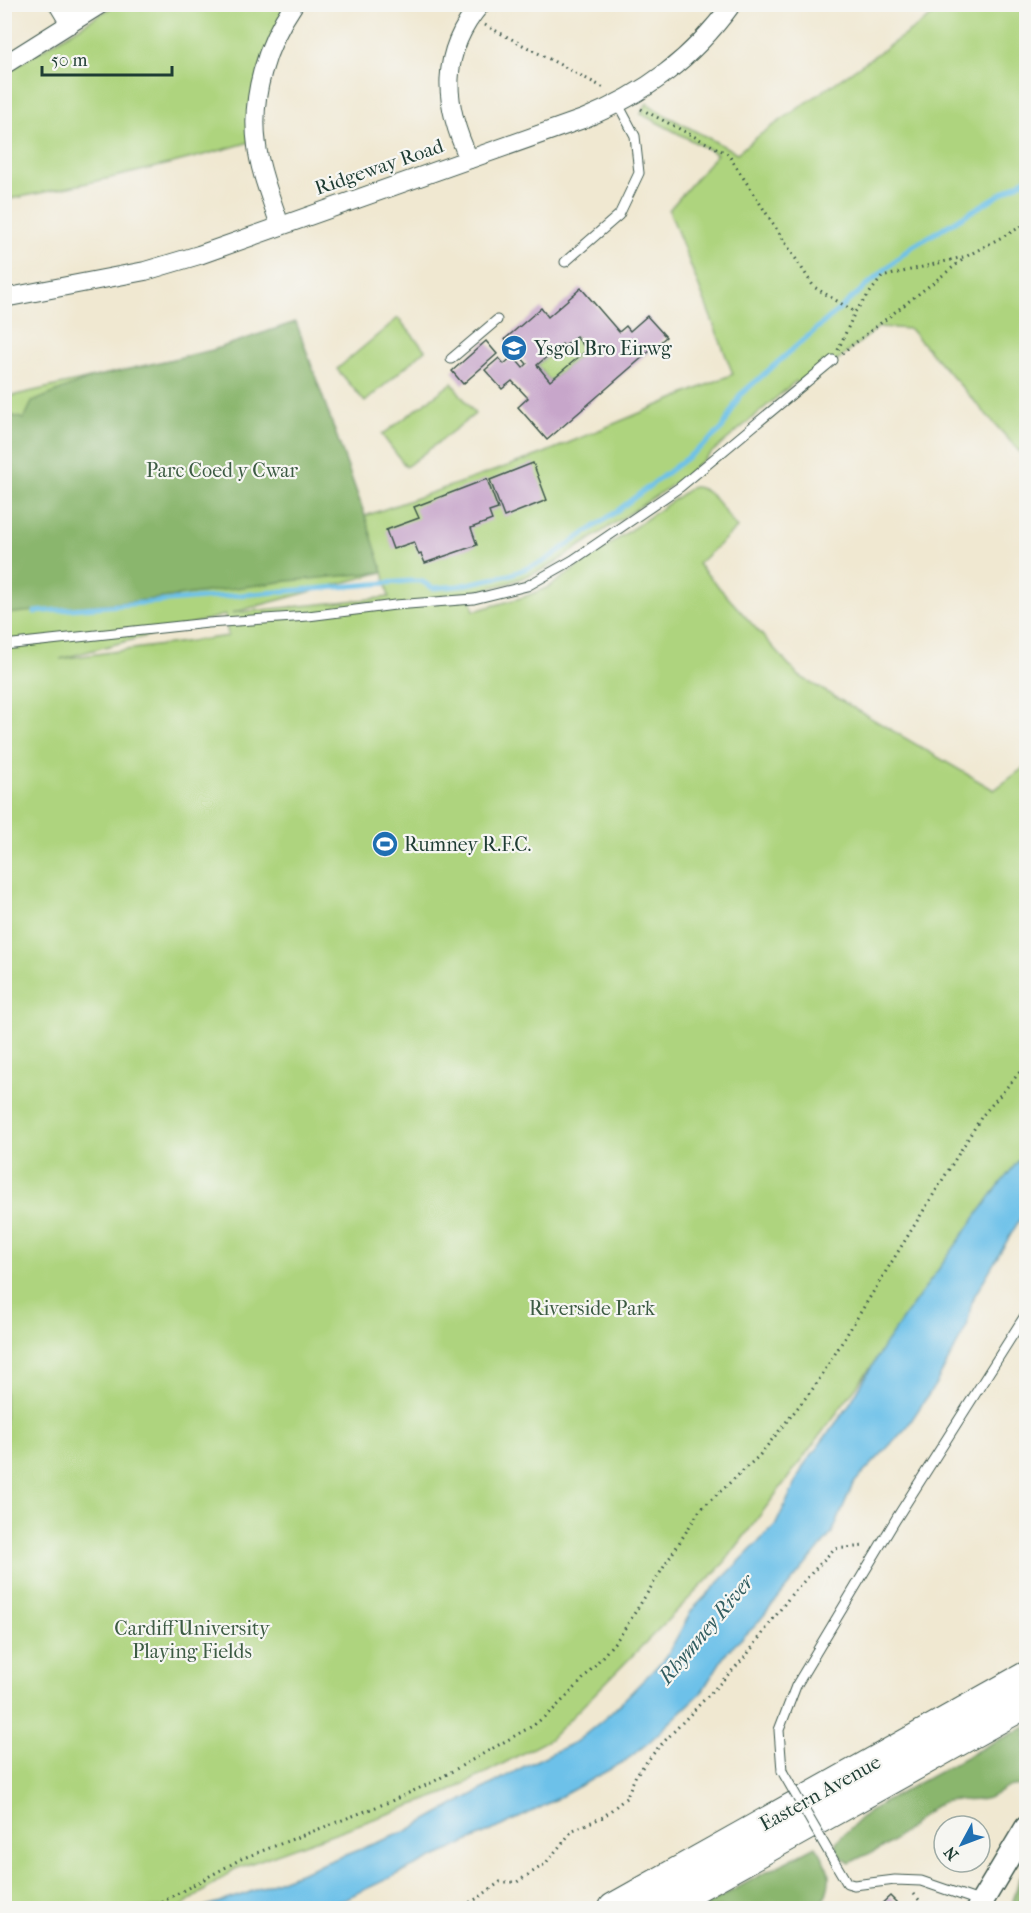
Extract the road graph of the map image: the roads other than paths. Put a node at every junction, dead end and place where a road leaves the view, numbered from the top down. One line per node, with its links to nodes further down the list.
1 (58, 4): 6 (street)
2 (101, 4): 6 (street)
3 (294, 4): 10 (street)
4 (732, 4): 8 (street, Ridgeway Road)
5 (476, 11): 9 (street)
6 (70, 24): 7 (street)
7 (4, 65)
8 (622, 102): 9 (street, Ridgeway Road); 11 (lane)
9 (469, 159): 10 (street, Ridgeway Road)
10 (280, 226): 12 (street, Ridgeway Road)
11 (565, 262)
12 (4, 298)
13 (497, 320): 14 (lane)
14 (451, 359)
15 (833, 360): 16 (lane)
16 (4, 645)
17 (1026, 1314): 21 (lane, bridge)
18 (1026, 1677): 22 (highway, Eastern Avenue)
19 (1026, 1703): 23 (highway, Eastern Avenue)
20 (1026, 1828): 21 (street)
21 (980, 1905)
22 (614, 1908)
23 (658, 1908)

